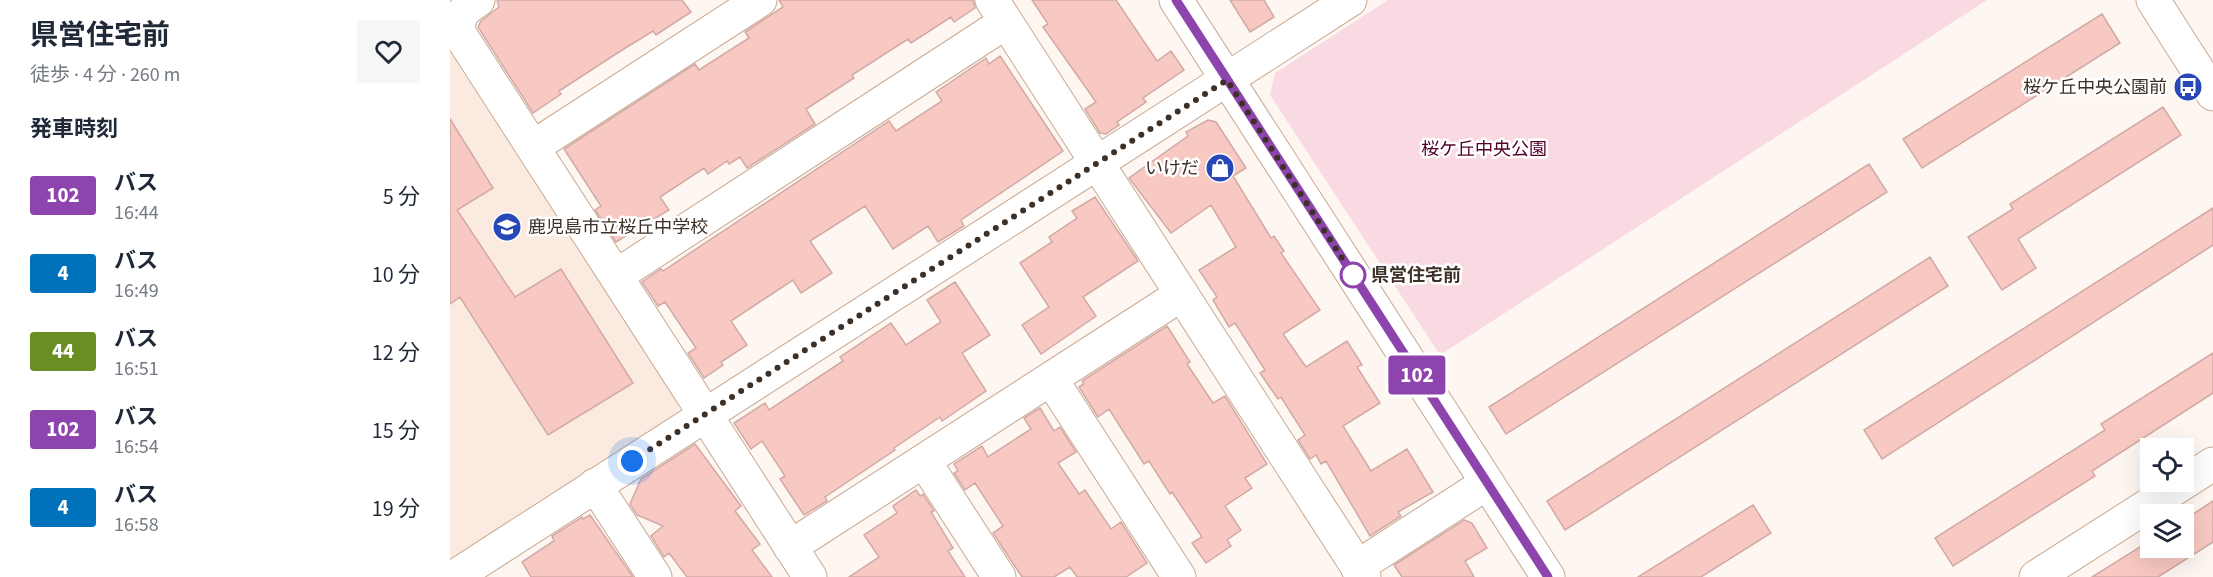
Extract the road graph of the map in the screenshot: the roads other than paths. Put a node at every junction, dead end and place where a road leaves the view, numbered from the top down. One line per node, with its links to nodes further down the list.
1 (478, 0): 9 (street)
2 (760, 0): 9 (street)
3 (1176, 0): 7 (street)
4 (1350, 0): 7 (street)
5 (2153, 0): 8 (street)
6 (999, 11): 10 (street); 11 (street)
7 (1227, 80): 10 (street); 17 (street)
8 (2213, 94)
9 (533, 147): 11 (street)
10 (1097, 163): 12 (street); 14 (street)
11 (616, 276): 14 (street)
12 (1182, 294): 13 (street); 21 (street)
13 (1051, 379): 15 (street); 26 (street)
14 (704, 414): 18 (street); 19 (street)
15 (924, 460): 19 (street); 25 (street)
16 (2213, 464): 28 (street)
17 (1486, 483): 21 (street); 27 (street)
18 (596, 485): 20 (street); 23 (street)
19 (790, 547): 24 (street)
20 (492, 567): 22 (street)
21 (1361, 572)
22 (453, 577)
23 (655, 577)
24 (810, 577)
25 (999, 577)
26 (1179, 577)
27 (1548, 577)
28 (2036, 577)

